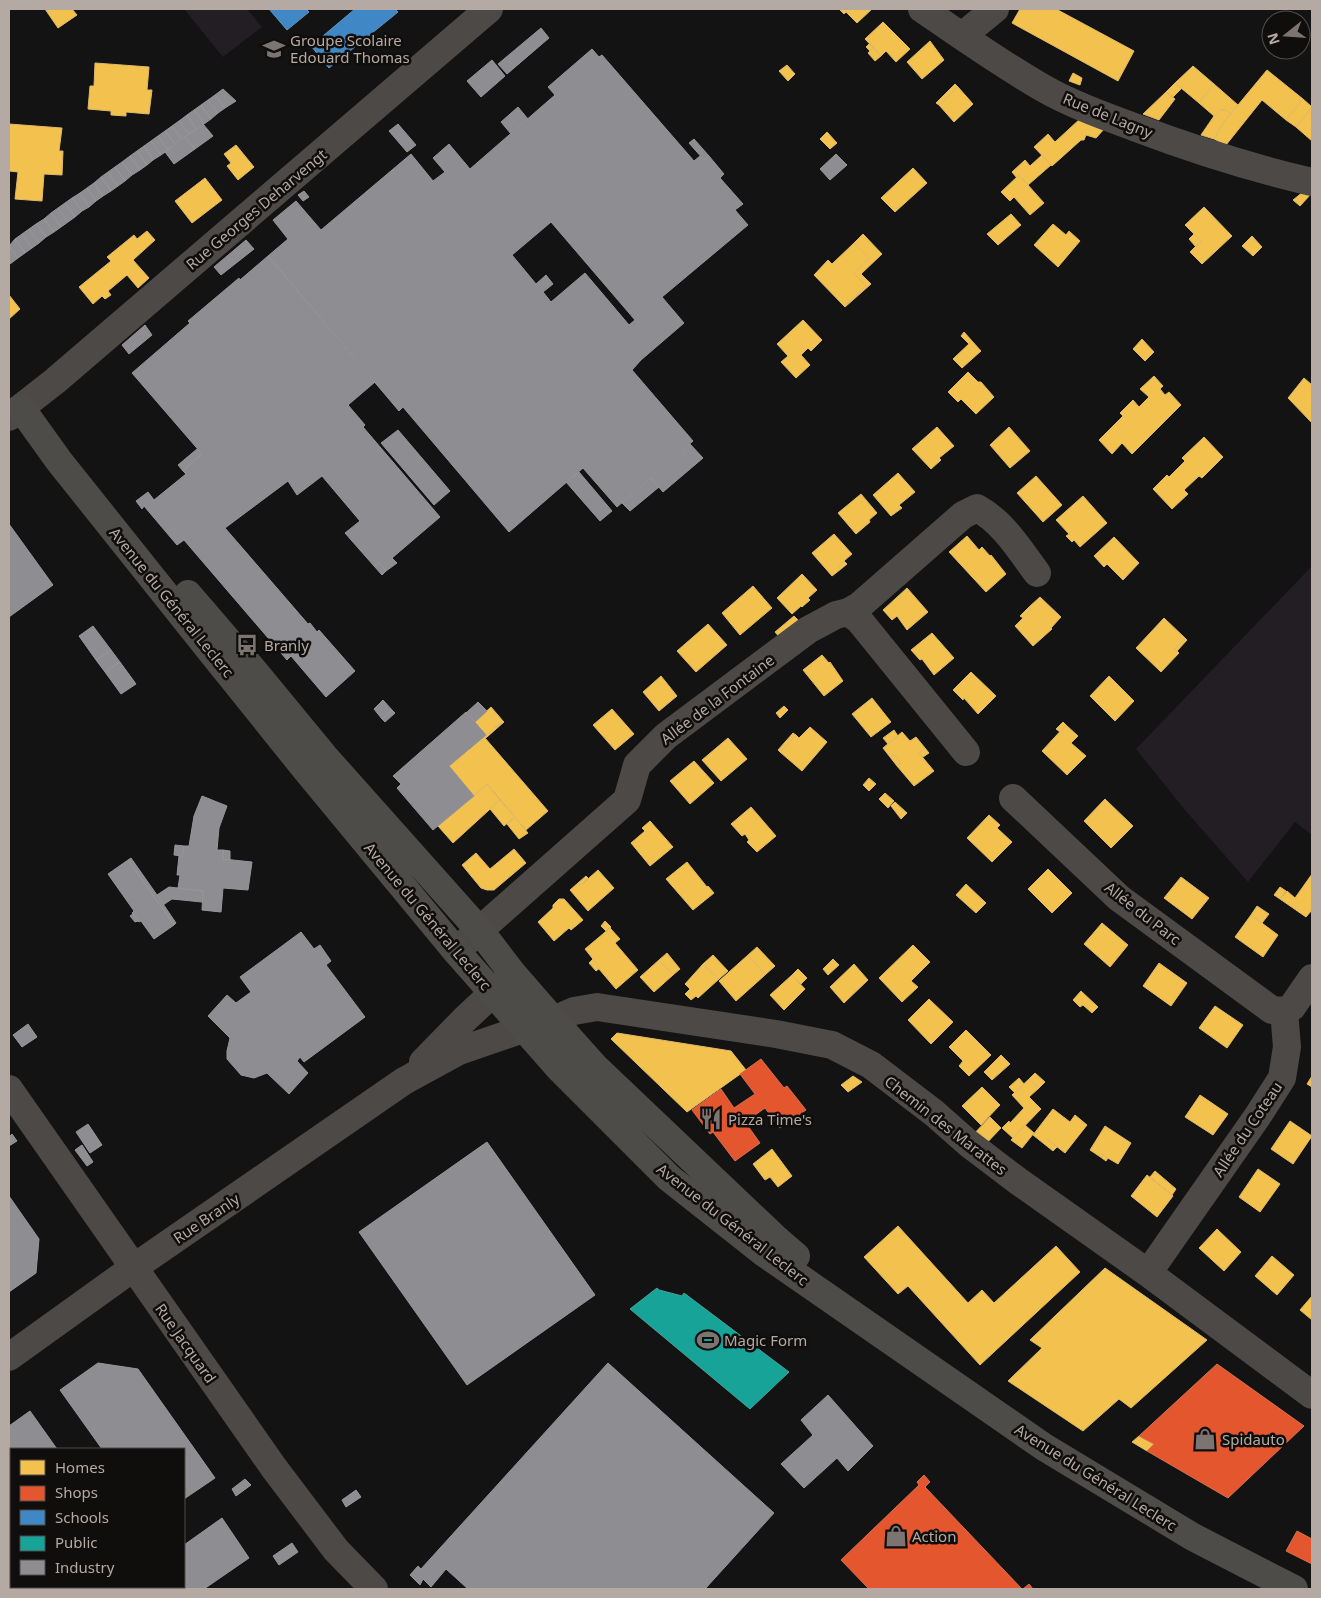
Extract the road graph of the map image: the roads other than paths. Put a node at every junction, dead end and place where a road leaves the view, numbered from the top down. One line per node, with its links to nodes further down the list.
1 (489, 9): 6 (street, Rue Georges Deharvengt)
2 (922, 9): 4 (street, Rue de Lagny)
3 (995, 9): 4 (street)
4 (962, 36): 5 (street, Rue de Lagny)
5 (1312, 182)
6 (13, 406): 11 (main road, Avenue du Général Leclerc); 12 (main road, Avenue du Général Leclerc)
7 (1037, 573): 8 (street, Allée de la Fontaine)
8 (848, 612): 9 (street); 11 (street, Allée de la Fontaine)
9 (966, 752)
10 (1013, 798): 16 (street, Allée du Parc)
11 (480, 931): 12 (street, Allée de la Fontaine); 13 (main road, Avenue du Général Leclerc)
12 (456, 951): 15 (main road, Avenue du Général Leclerc)
13 (513, 974): 15 (street, Rue Branly); 17 (main road, Avenue du Général Leclerc)
14 (1312, 978): 16 (street)
15 (493, 994): 18 (main road, Avenue du Général Leclerc); 19 (street, Rue Branly)
16 (1284, 1011): 22 (street, Allée du Coteau)
17 (553, 1020): 18 (street, Chemin des Marattes); 22 (street, Chemin des Marattes); 23 (main road, Avenue du Général Leclerc)
18 (523, 1029): 19 (street, Rue Branly); 23 (main road, Avenue du Général Leclerc)
19 (404, 1081): 21 (street, Rue Branly)
20 (9, 1089): 21 (street, Rue Jacquard)
21 (134, 1268): 24 (street, Rue Branly); 26 (street, Rue Jacquard)
22 (1148, 1273): 25 (street, Chemin des Marattes)
23 (907, 1352): 27 (main road, Avenue du Général Leclerc)
24 (9, 1357)
25 (1312, 1395)
26 (374, 1589)
27 (1294, 1589)

